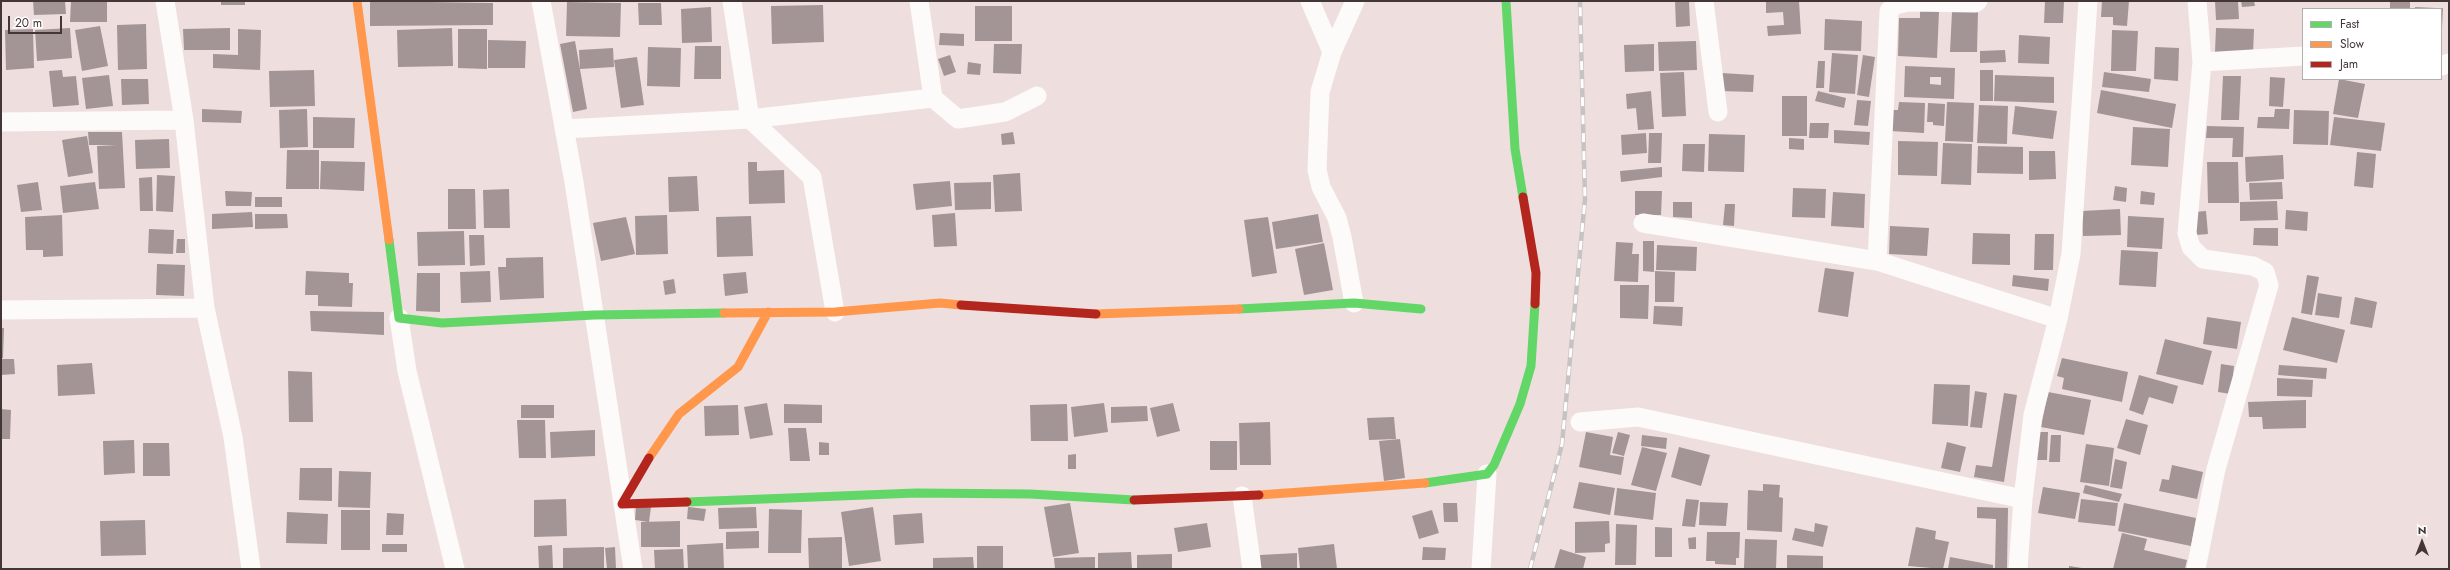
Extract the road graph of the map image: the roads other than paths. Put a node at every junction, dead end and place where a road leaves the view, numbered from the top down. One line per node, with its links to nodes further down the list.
1 (165, 1): 20 (street)
2 (357, 1): 32 (street)
3 (541, 1): 22 (street)
4 (732, 1): 19 (street)
5 (919, 1): 17 (street)
6 (1310, 1): 13 (street)
7 (1355, 1): 13 (street)
8 (1506, 1): 35 (street)
9 (1704, 1): 18 (street)
10 (1978, 1): 24 (street)
11 (2088, 1): 33 (street)
12 (2197, 1): 15 (street)
13 (1332, 52): 25 (street)
14 (2302, 56): 15 (street)
15 (2202, 62): 45 (street)
16 (1037, 96): 17 (street)
17 (933, 98): 19 (street)
18 (1718, 112)
19 (750, 119): 22 (street); 30 (street)
20 (184, 120): 21 (street); 26 (street)
21 (1, 122)
22 (564, 129): 31 (street)
23 (1643, 223): 24 (street)
24 (1877, 261): 33 (street)
25 (1354, 303): 27 (street); 30 (street)
26 (205, 308): 28 (street); 39 (street)
27 (1421, 309)
28 (1, 310)
29 (768, 312): 30 (street); 31 (street); 38 (street)
30 (835, 312)
31 (594, 315): 32 (street); 38 (street)
32 (399, 318): 40 (street)
33 (2058, 319): 37 (street)
34 (1580, 422): 37 (street)
35 (1487, 474): 36 (street); 43 (street)
36 (1242, 496): 38 (street); 42 (street)
37 (2023, 499): 44 (street)
38 (622, 504): 41 (street)
39 (251, 569)
40 (455, 569)
41 (633, 569)
42 (1252, 569)
43 (1481, 569)
44 (2018, 569)
45 (2196, 569)

